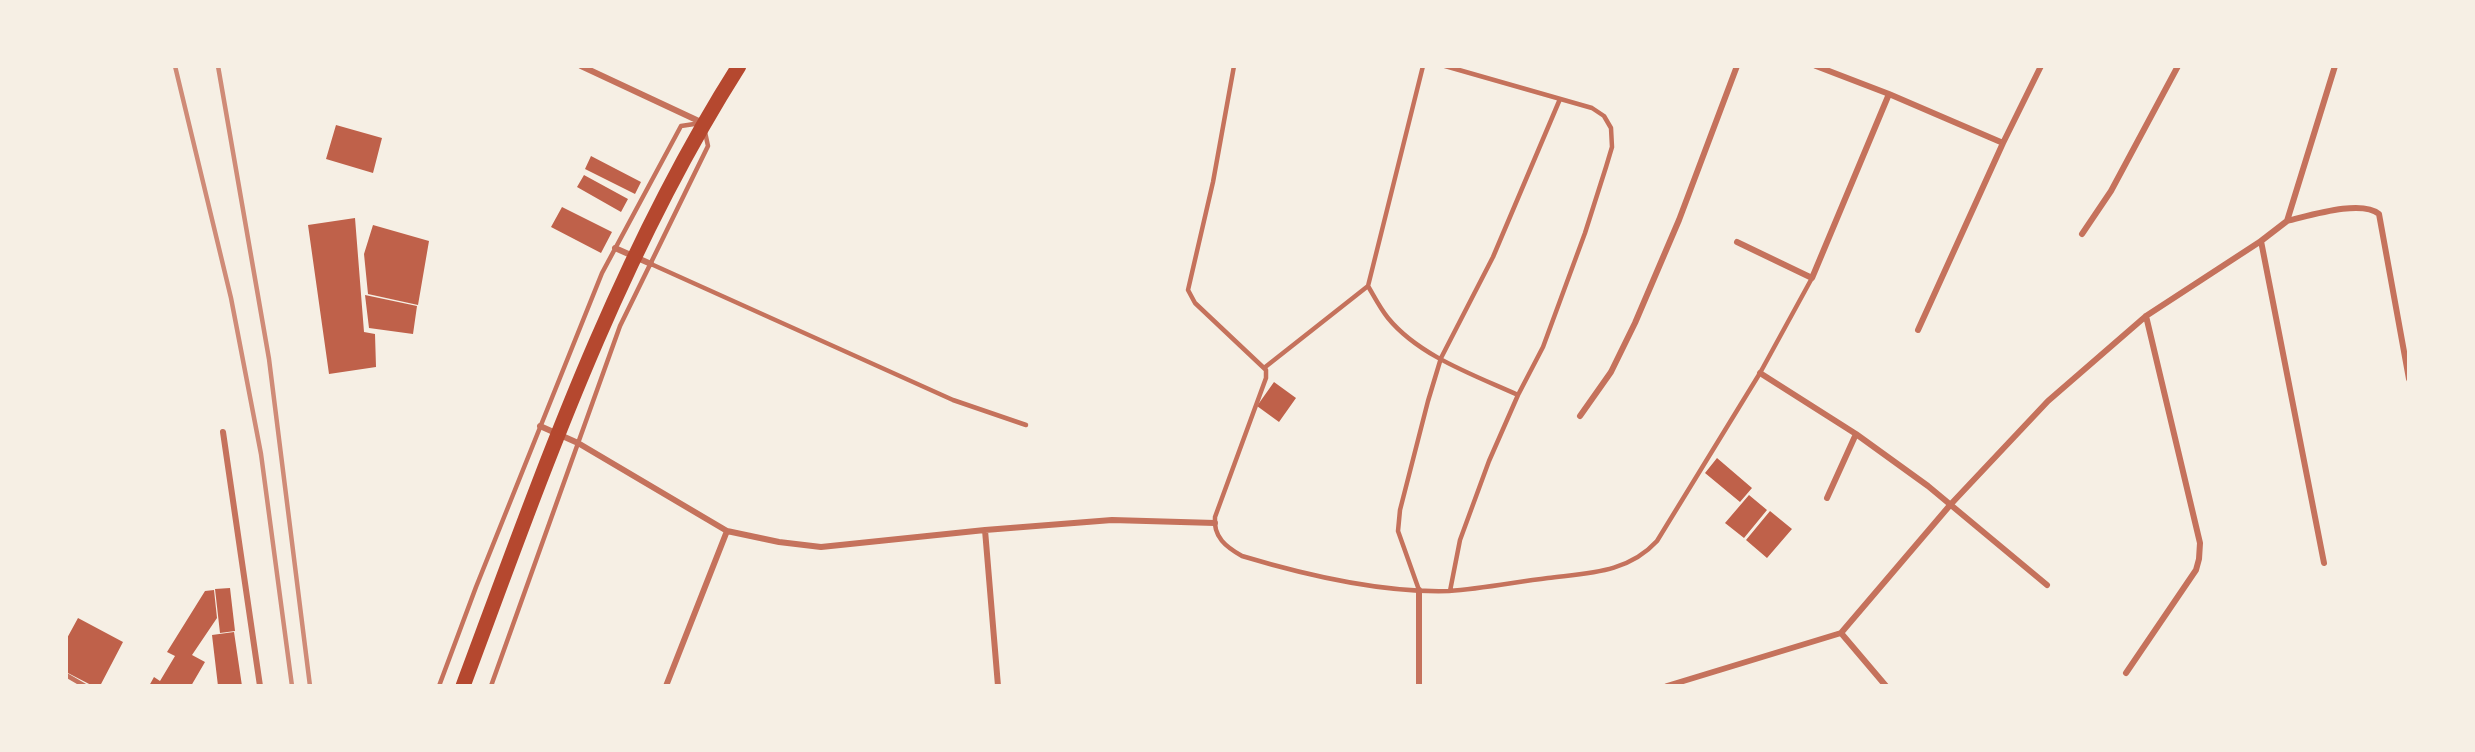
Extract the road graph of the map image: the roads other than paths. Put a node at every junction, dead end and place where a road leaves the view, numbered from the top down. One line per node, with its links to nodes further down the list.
1 (581, 66): 13 (street)
2 (739, 66): 13 (main road)
3 (1234, 66): 26 (lane)
4 (1423, 66): 22 (lane)
5 (1445, 66): 12 (lane)
6 (1737, 66): 30 (street)
7 (1816, 66): 11 (street)
8 (2040, 66): 14 (street)
9 (2178, 66): 16 (street)
10 (2335, 66): 15 (street)
11 (1889, 94): 14 (street); 21 (street)
12 (1560, 99): 25 (lane); 29 (lane)
13 (703, 123): 19 (lane); 20 (lane); 51 (main road)
14 (2003, 143): 24 (street)
15 (2287, 220): 17 (street); 28 (street)
16 (2082, 234)
17 (2261, 241): 23 (street); 41 (street)
18 (1737, 242): 21 (street)
19 (615, 248): 20 (street); 32 (lane)
20 (651, 264): 31 (lane); 35 (lane)
21 (1812, 278): 27 (lane)
22 (1368, 286): 25 (lane); 26 (lane)
23 (2146, 316): 37 (street); 46 (street)
24 (1918, 330)
25 (1441, 358): 29 (lane); 43 (lane)
26 (1264, 368): 38 (lane)
27 (1760, 373): 34 (street); 44 (lane)
28 (2409, 378)
29 (1518, 395): 44 (lane)
30 (1580, 416)
31 (1026, 425)
32 (540, 426): 35 (street); 50 (lane)
33 (223, 432): 49 (street)
34 (1856, 434): 36 (street); 37 (street)
35 (578, 442): 40 (street); 52 (lane)
36 (1827, 498)
37 (1951, 504): 42 (street); 45 (street)
38 (1215, 523): 39 (street); 43 (lane)
39 (985, 530): 40 (street); 54 (street)
40 (727, 531): 53 (street)
41 (2324, 563)
42 (2047, 585)
43 (1419, 590): 44 (lane); 55 (street)
44 (1450, 591)
45 (1841, 633): 56 (street); 57 (street)
46 (2126, 673)
47 (66, 675): 48 (lane)
48 (85, 686)
49 (260, 686)
50 (439, 686)
51 (463, 686)
52 (491, 686)
53 (666, 686)
54 (998, 686)
55 (1419, 686)
56 (1667, 686)
57 (1886, 686)

